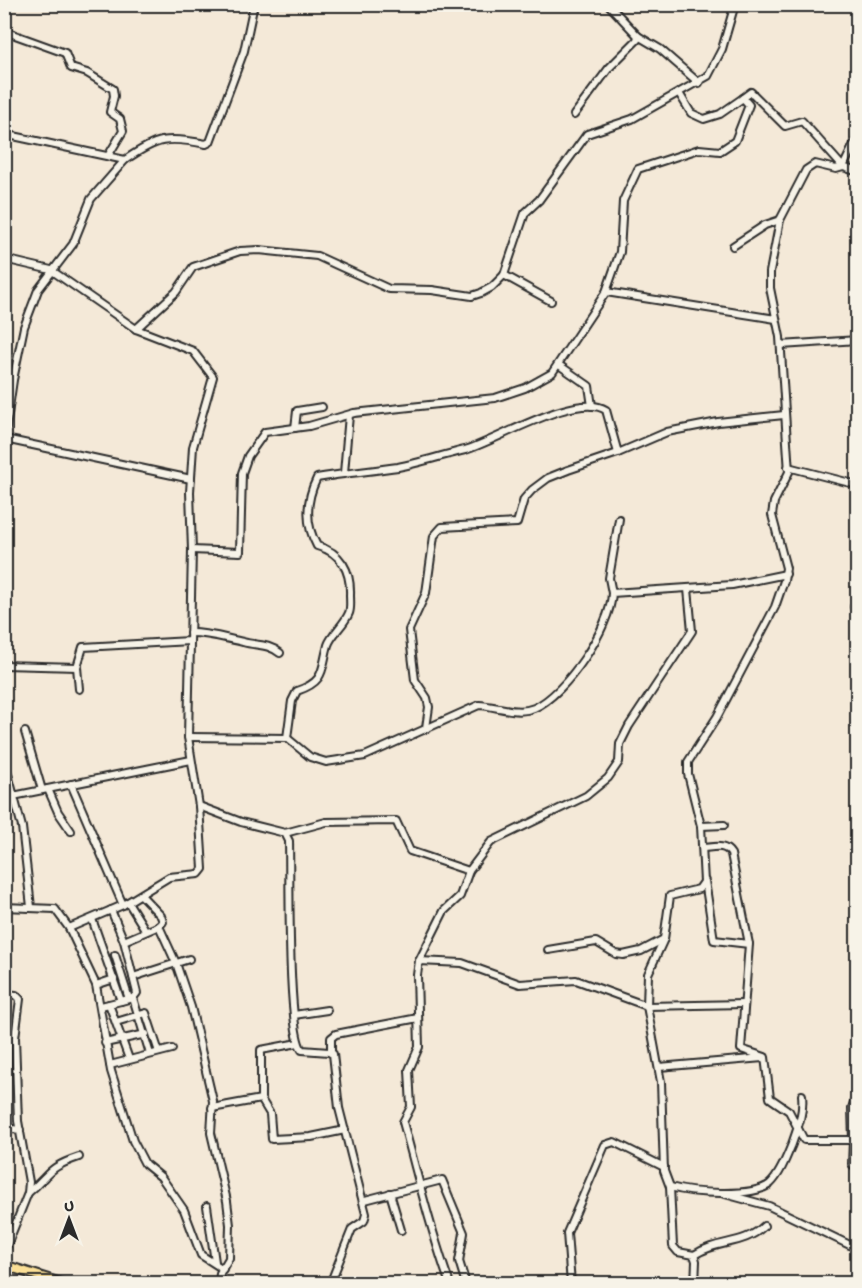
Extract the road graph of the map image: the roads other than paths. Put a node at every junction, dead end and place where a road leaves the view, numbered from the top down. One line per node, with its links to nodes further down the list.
1 (254, 4): 13 (street)
2 (608, 4): 5 (street)
3 (735, 4): 6 (street)
4 (4, 31): 12 (street)
5 (638, 36): 6 (street); 9 (street)
6 (699, 83): 7 (street)
7 (679, 93): 8 (street); 20 (street)
8 (743, 98): 14 (street); 21 (street)
9 (574, 115)
10 (4, 134): 12 (street)
11 (858, 136): 14 (street)
12 (108, 156): 13 (street)
13 (125, 160): 19 (street)
14 (843, 167): 15 (street); 16 (street)
15 (858, 172)
16 (780, 220): 17 (street); 23 (street)
17 (733, 246)
18 (4, 259): 19 (street)
19 (51, 270): 24 (street); 28 (street)
20 (504, 275): 22 (street); 24 (street)
21 (606, 292): 23 (street); 27 (street)
22 (551, 301)
23 (777, 319): 26 (street)
24 (136, 328): 38 (street)
25 (858, 340): 26 (street)
26 (781, 345): 32 (street)
27 (559, 365): 29 (street); 31 (street)
28 (8, 390): 34 (street)
29 (592, 406): 35 (street); 37 (street)
30 (322, 407): 33 (street)
31 (349, 415): 33 (street); 37 (street)
32 (784, 415): 35 (street); 36 (street)
33 (295, 428): 41 (street)
34 (5, 441): 38 (street)
35 (618, 453): 53 (street)
36 (788, 467): 39 (street); 42 (street)
37 (344, 473): 56 (street)
38 (191, 479): 41 (street)
39 (858, 486)
40 (619, 519): 44 (street)
41 (192, 550): 47 (street)
42 (786, 574): 43 (street); 65 (street)
43 (688, 589): 44 (street); 69 (street)
44 (612, 593): 53 (street)
45 (858, 595): 46 (street)
46 (854, 607)
47 (190, 633): 48 (street); 49 (street)
48 (190, 641): 51 (street); 55 (street)
49 (280, 653)
50 (4, 665): 51 (street)
51 (77, 668): 52 (street)
52 (79, 689)
53 (426, 728): 56 (street)
54 (26, 732): 61 (street)
55 (188, 737): 56 (street); 58 (street)
56 (287, 738)
57 (4, 759): 59 (street)
58 (191, 759): 60 (street); 63 (street)
59 (6, 774): 62 (street)
60 (70, 784): 61 (street); 72 (street)
61 (45, 789): 62 (street); 66 (street)
62 (13, 796): 74 (street)
63 (200, 806): 67 (street); 71 (street)
64 (724, 825): 65 (street)
65 (702, 826): 68 (street)
66 (71, 831)
67 (285, 833): 69 (street); 102 (street)
68 (704, 848): 70 (street); 82 (street)
69 (469, 871): 88 (street)
70 (705, 878): 80 (street); 82 (street)
71 (141, 895): 72 (street); 77 (street)
72 (125, 903): 75 (street); 79 (street)
73 (4, 907): 74 (street)
74 (31, 907): 78 (street)
75 (111, 910): 76 (street); 81 (street)
76 (92, 919): 78 (street); 86 (street)
77 (159, 926): 79 (street); 89 (street)
78 (69, 928): 92 (street)
79 (146, 932): 81 (street)
80 (664, 939): 84 (street); 99 (street)
81 (124, 941): 83 (street)
82 (749, 944): 97 (street)
83 (126, 950): 85 (street); 90 (street)
84 (548, 950)
85 (115, 955): 86 (street); 94 (street)
86 (108, 958): 91 (street)
87 (189, 959): 89 (street)
88 (419, 962): 99 (street); 103 (street)
89 (176, 963): 90 (street); 121 (street)
90 (133, 977): 94 (street)
91 (114, 979): 92 (street); 95 (street)
92 (96, 985): 98 (street)
93 (4, 994): 124 (street)
94 (131, 999): 95 (street); 101 (street)
95 (121, 1001): 96 (street)
96 (109, 1004): 98 (street); 104 (street)
97 (744, 1004): 99 (street); 114 (street)
98 (101, 1006): 109 (street)
99 (647, 1006): 117 (street)
100 (327, 1010): 102 (street)
101 (138, 1015): 104 (street); 105 (street); 106 (street)
102 (294, 1015): 108 (street)
103 (418, 1018): 112 (street); 130 (street)
104 (116, 1022): 107 (street)
105 (153, 1032): 106 (street); 111 (street)
106 (144, 1034): 107 (street); 113 (street)
107 (122, 1039): 109 (street); 115 (street)
108 (298, 1043): 112 (street); 119 (street)
109 (105, 1044): 116 (street)
110 (172, 1049): 111 (street)
111 (159, 1052): 113 (street)
112 (331, 1053): 125 (street)
113 (150, 1054): 115 (street)
114 (765, 1058): 117 (street); 123 (street)
115 (129, 1059): 116 (street)
116 (110, 1065): 142 (street)
117 (659, 1067): 128 (street)
118 (802, 1095): 123 (street)
119 (261, 1099): 121 (street); 125 (street)
120 (858, 1100): 126 (street)
121 (212, 1108): 144 (street)
122 (4, 1128): 124 (street)
123 (798, 1128): 126 (street); 132 (street)
124 (20, 1130): 133 (street)
125 (345, 1130): 135 (street)
126 (855, 1141): 129 (street)
127 (78, 1157): 133 (street)
128 (664, 1167): 131 (street); 150 (street)
129 (858, 1170)
130 (421, 1185): 134 (street); 148 (street); 149 (street)
131 (670, 1187): 132 (street); 141 (street)
132 (718, 1192): 139 (street)
133 (28, 1193): 140 (street)
134 (390, 1193): 135 (street); 138 (street)
135 (364, 1200): 147 (street)
136 (207, 1206): 142 (street)
137 (764, 1226): 141 (street)
138 (401, 1230)
139 (858, 1249)
140 (4, 1253)
141 (694, 1255): 151 (street)
142 (215, 1262): 144 (street)
143 (4, 1265): 145 (main road)
144 (223, 1269): 146 (street)
145 (64, 1284)
146 (219, 1284)
147 (330, 1284)
148 (450, 1284)
149 (466, 1284)
150 (571, 1284)
151 (695, 1284)

